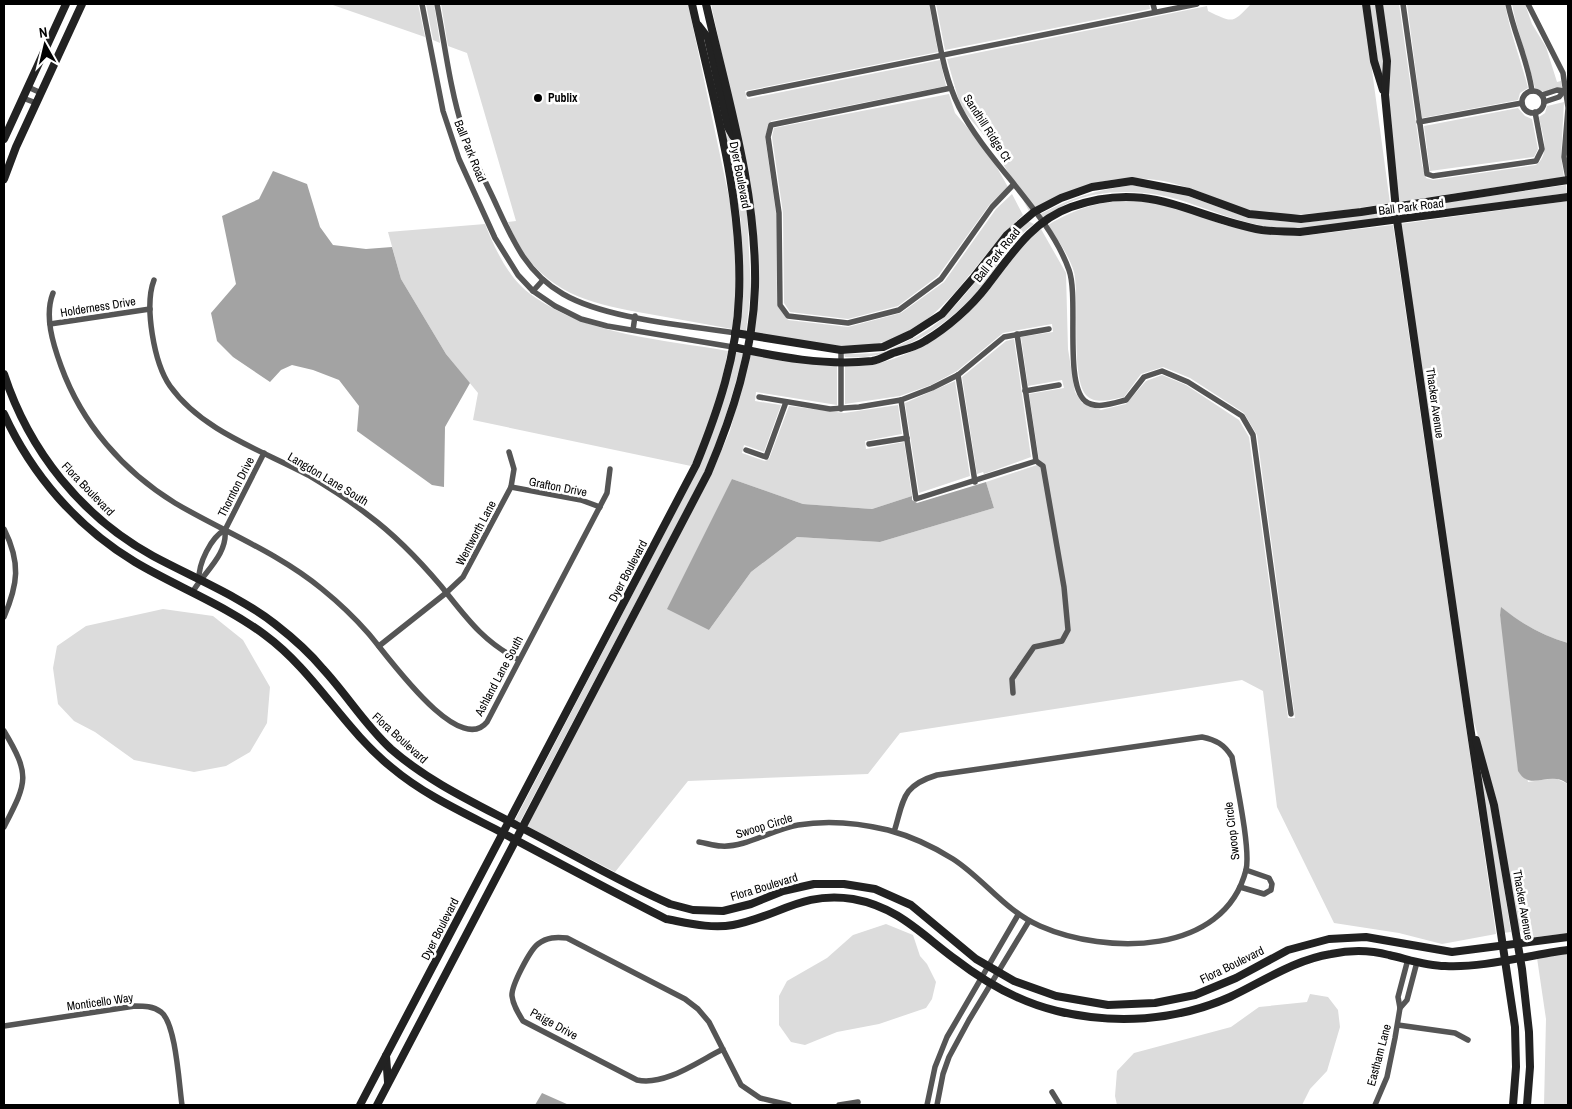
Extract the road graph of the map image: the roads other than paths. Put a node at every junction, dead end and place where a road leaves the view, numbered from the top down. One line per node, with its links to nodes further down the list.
1 (66, 4): 18 (street)
2 (82, 4): 22 (street)
3 (422, 4): 44 (street, Ball Park Road)
4 (437, 4): 43 (street, Ball Park Road)
5 (692, 4): 16 (street, Dyer Boulevard)
6 (705, 4): 33 (street, Dyer Boulevard)
7 (932, 4): 17 (street, Sandhill Ridge Ct)
8 (1153, 4): 15 (street)
9 (1197, 4): 15 (street)
10 (1366, 4): 24 (street, Thacker Avenue)
11 (1379, 4): 24 (street, Thacker Avenue)
12 (1403, 4): 31 (street)
13 (1508, 4): 20 (street)
14 (1528, 4): 21 (street)
15 (1155, 12): 17 (street)
16 (696, 22): 33 (street); 51 (street, Dyer Boulevard)
17 (942, 55): 19 (street, Sandhill Ridge Ct); 23 (street)
18 (28, 87): 22 (street); 25 (street)
19 (950, 88): 36 (street, Sandhill Ridge Ct); 36 (street)
20 (1532, 91): 26 (street); 28 (street)
21 (1565, 92): 26 (street); 29 (street)
22 (41, 93): 27 (street)
23 (749, 94)
24 (1384, 95): 38 (street, Thacker Avenue)
25 (23, 98): 27 (street); 32 (street)
26 (1543, 98): 30 (street)
27 (36, 103): 34 (street)
28 (1522, 103): 30 (street); 31 (street)
29 (1568, 108): 35 (street)
30 (1535, 112): 31 (street)
31 (1419, 122)
32 (4, 139)
33 (738, 144): 53 (street, Dyer Boulevard)
34 (4, 179)
35 (1568, 179): 38 (street, Ball Park Road)
36 (1013, 185): 39 (street, Sandhill Ridge Ct)
37 (1568, 197): 40 (street, Ball Park Road)
38 (1396, 207): 39 (street, Ball Park Road); 40 (street, Thacker Avenue)
39 (1034, 212): 41 (street, Sandhill Ridge Ct); 56 (street, Ball Park Road)
40 (1398, 220): 41 (street, Ball Park Road); 88 (street, Thacker Avenue)
41 (1042, 224): 57 (street, Ball Park Road); 89 (street, Sandhill Ridge Ct)
42 (154, 280): 46 (street, Langdon Lane South)
43 (543, 280): 44 (street); 47 (street, Ball Park Road)
44 (533, 291): 50 (street, Ball Park Road)
45 (53, 293): 48 (street, Ashland Lane South)
46 (150, 309): 48 (street, Holderness Drive); 71 (street, Langdon Lane South)
47 (635, 316): 50 (street); 51 (street, Ball Park Road)
48 (50, 324): 78 (street, Ashland Lane South)
49 (1049, 329): 52 (street)
50 (633, 330): 54 (street, Ball Park Road)
51 (736, 333): 53 (street, Ball Park Road); 54 (street, Dyer Boulevard)
52 (1017, 334): 59 (street); 61 (street)
53 (749, 337): 55 (street, Dyer Boulevard); 56 (street, Ball Park Road)
54 (732, 347): 55 (street, Ball Park Road); 91 (street, Dyer Boulevard)
55 (747, 350): 57 (street, Ball Park Road); 93 (street, Dyer Boulevard)
56 (841, 350): 57 (street)
57 (841, 362): 65 (street)
58 (4, 374): 81 (street, Flora Boulevard)
59 (958, 375): 63 (street); 74 (street)
60 (1060, 385): 61 (street)
61 (1025, 391): 72 (street)
62 (759, 397): 64 (street)
63 (901, 400): 65 (street); 67 (street)
64 (786, 402): 65 (street); 69 (street)
65 (841, 409)
66 (4, 414): 82 (street, Flora Boulevard)
67 (907, 438): 68 (street); 74 (street)
68 (869, 444)
69 (746, 450)
70 (509, 452): 75 (street, Wentworth Lane)
71 (264, 453): 78 (street, Thornton Drive); 83 (street, Langdon Lane South)
72 (1036, 460): 74 (street); 87 (street)
73 (610, 469): 76 (street, Ashland Lane South)
74 (975, 482)
75 (511, 487): 76 (street, Grafton Drive); 83 (street, Wentworth Lane)
76 (600, 507): 86 (street, Ashland Lane South)
77 (4, 529): 84 (street)
78 (225, 530): 79 (street, Thornton Drive); 80 (street, Thornton Drive); 85 (street, Ashland Lane South)
79 (206, 556): 80 (street); 81 (street, Thornton Drive)
80 (215, 560): 81 (street, Thornton Drive)
81 (199, 580): 82 (street, Thornton Drive); 91 (street, Flora Boulevard)
82 (192, 593): 95 (street, Flora Boulevard)
83 (446, 593): 85 (street, Wentworth Lane); 86 (street, Langdon Lane South)
84 (4, 617)
85 (379, 646): 86 (street, Ashland Lane South)
86 (519, 660)
87 (1013, 693)
88 (1468, 713): 105 (street, Thacker Avenue); 106 (street, Thacker Avenue)
89 (1291, 714)
90 (4, 730): 92 (street)
91 (509, 822): 93 (street, Flora Boulevard); 95 (street, Dyer Boulevard)
92 (4, 827)
93 (522, 828): 96 (street, Dyer Boulevard); 112 (street, Flora Boulevard)
94 (894, 832): 97 (street, Swoop Circle); 98 (street, Swoop Circle); 100 (street, Swoop Circle)
95 (503, 834): 96 (street, Flora Boulevard); 123 (street, Dyer Boulevard)
96 (516, 840): 114 (street, Flora Boulevard); 124 (street, Dyer Boulevard)
97 (699, 842)
98 (1246, 870): 99 (street, Swoop Circle); 99 (street)
99 (1240, 887): 101 (street, Swoop Circle)
100 (1018, 915): 101 (street, Swoop Circle); 102 (street)
101 (1029, 921): 104 (street)
102 (1005, 937): 104 (street); 112 (street)
103 (1568, 937): 105 (street, Flora Boulevard)
104 (1016, 943): 113 (street)
105 (1518, 943): 106 (street, Flora Boulevard); 108 (street, Thacker Avenue)
106 (1503, 946): 110 (street, Thacker Avenue); 113 (street, Flora Boulevard)
107 (1568, 950): 108 (street, Flora Boulevard)
108 (1520, 957): 110 (street, Flora Boulevard); 137 (street, Thacker Avenue)
109 (1408, 960): 111 (street, Flora Boulevard); 115 (street, Flora Boulevard); 116 (street, Eastham Lane)
110 (1506, 960): 111 (street, Flora Boulevard); 136 (street, Thacker Avenue)
111 (1417, 962): 116 (street, Eastham Lane)
112 (987, 966): 113 (street, Flora Boulevard); 114 (street)
113 (998, 973): 115 (street)
114 (981, 978): 115 (street, Flora Boulevard); 117 (street)
115 (991, 984): 118 (street)
116 (1400, 1008): 120 (street, Eastham Lane)
117 (959, 1015): 118 (street); 132 (street)
118 (969, 1020): 133 (street)
119 (4, 1026): 127 (street, Monticello Way)
120 (1398, 1026): 121 (street); 135 (street, Eastham Lane)
121 (1468, 1040)
122 (723, 1049): 122 (street, Paige Drive); 130 (street, Paige Drive)
123 (386, 1056): 124 (street); 128 (street, Dyer Boulevard)
124 (388, 1084): 129 (street, Dyer Boulevard)
125 (1052, 1092): 134 (street)
126 (858, 1102): 131 (street)
127 (182, 1105)
128 (360, 1105)
129 (377, 1105)
130 (789, 1105)
131 (839, 1105)
132 (928, 1105)
133 (937, 1105)
134 (1060, 1105)
135 (1375, 1105)
136 (1513, 1105)
137 (1528, 1105)

